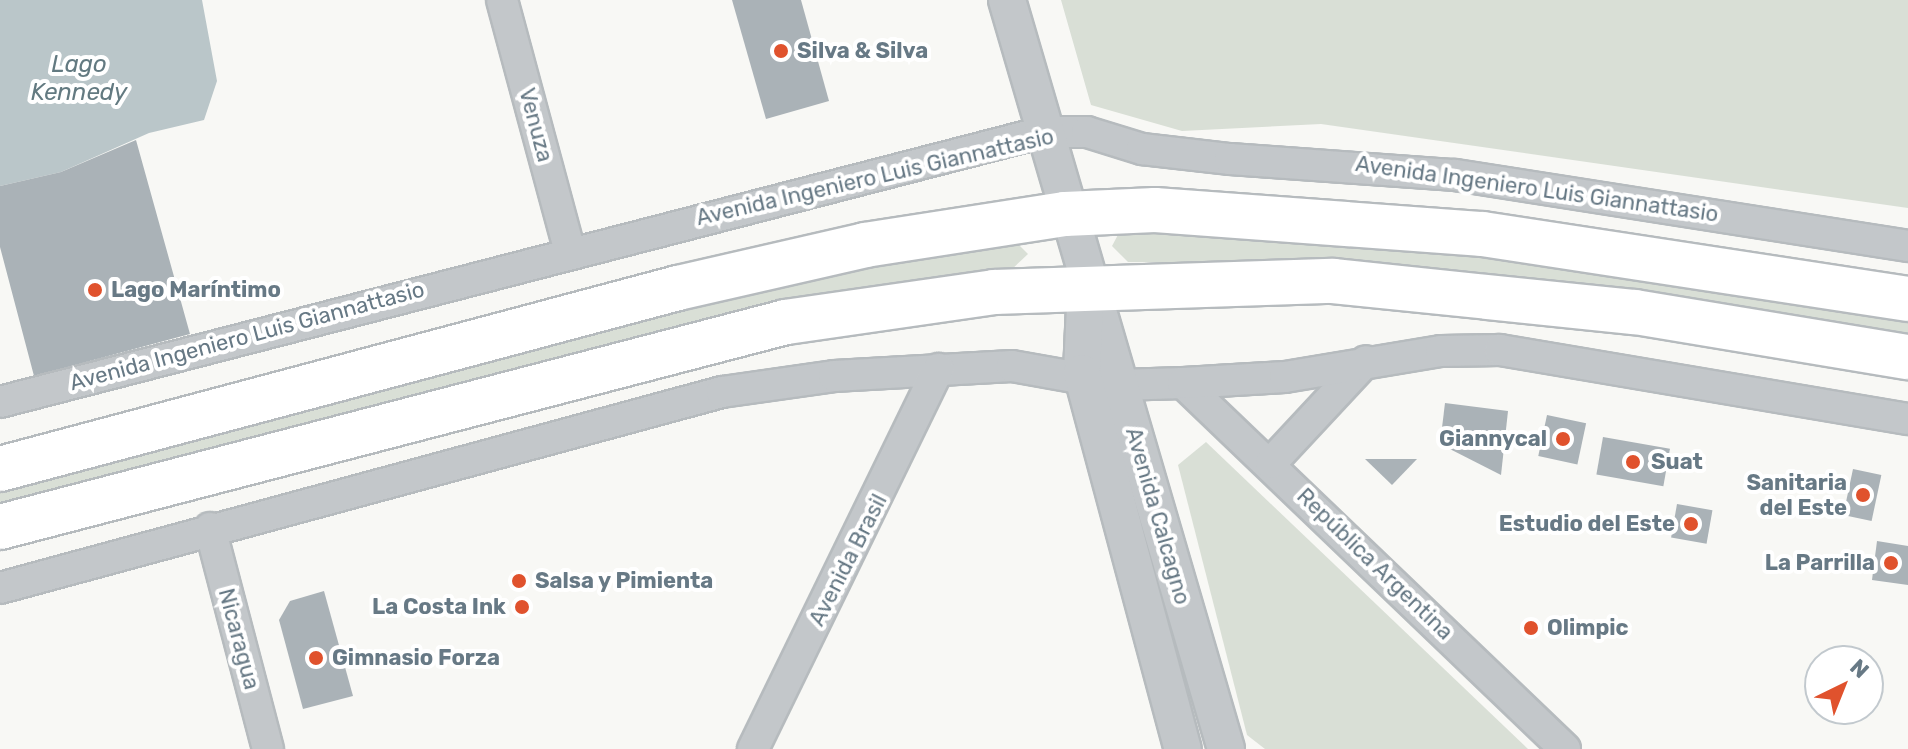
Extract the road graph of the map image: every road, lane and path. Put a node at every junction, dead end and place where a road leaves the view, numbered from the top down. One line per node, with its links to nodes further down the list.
1 (502, 0): 6 (street, Venuza)
2 (1007, 0): 3 (street, Avenida Calcagno)
3 (1043, 132): 4 (street, Avenida Calcagno); 5 (street, Avenida Ingeniero Luis Giannattasio); 6 (street, Avenida Ingeniero Luis Giannattasio)
4 (1065, 214): 7 (street, Avenida Calcagno); 8 (main road); 18 (main road)
5 (1908, 246)
6 (569, 249): 15 (street, Avenida Ingeniero Luis Giannattasio)
7 (1085, 284): 9 (main road); 12 (street, Avenida Calcagno); 14 (street, Avenida Calcagno); 19 (main road)
8 (1908, 299)
9 (1908, 357)
10 (1366, 361): 13 (street); 16 (street); 17 (street)
11 (938, 369): 12 (street); 20 (street); 23 (street, Avenida Brasil)
12 (1082, 373): 14 (street); 24 (street, Avenida Calcagno)
13 (1183, 383): 14 (street); 17 (street, República Argentina)
14 (1119, 385): 25 (street, Avenida Calcagno)
15 (0, 402)
16 (1908, 419)
17 (1271, 463): 26 (street, República Argentina)
18 (0, 469)
19 (0, 527)
20 (210, 528): 21 (street); 22 (street, Nicaragua)
21 (0, 588)
22 (268, 749)
23 (753, 749)
24 (1183, 749)
25 (1226, 749)
26 (1565, 749)

